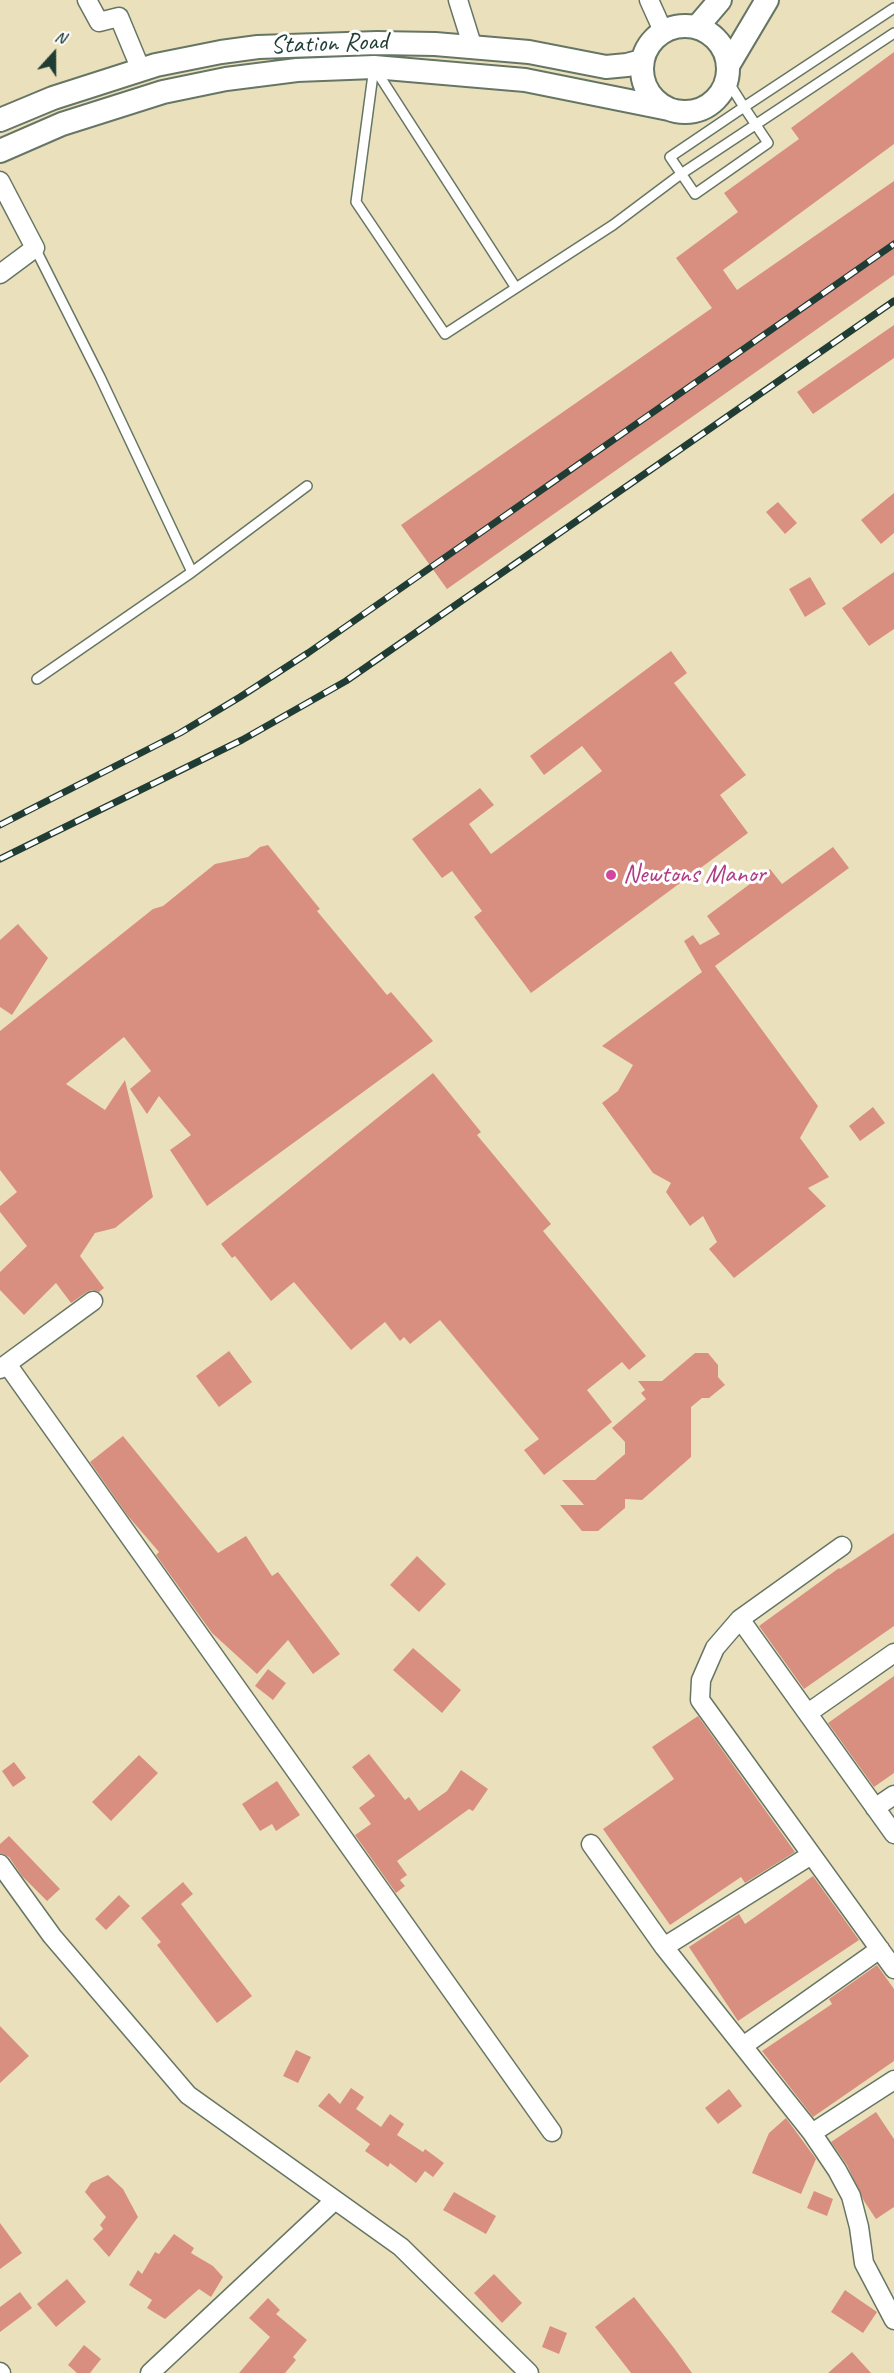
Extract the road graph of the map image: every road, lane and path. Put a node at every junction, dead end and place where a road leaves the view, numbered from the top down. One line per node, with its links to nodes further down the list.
1 (87, 0): 14 (street)
2 (458, 0): 11 (street)
3 (649, 0): 9 (street)
4 (720, 0): 8 (street)
5 (767, 0): 15 (street)
6 (890, 0): 7 (lane)
7 (894, 6): 16 (lane)
8 (697, 27): 9 (street); 15 (street)
9 (663, 31): 12 (street)
10 (894, 33): 19 (lane)
11 (473, 48): 12 (street, Station Road); 14 (street, Station Road)
12 (642, 61): 17 (street)
13 (374, 67): 17 (street, Station Road); 20 (street, Station Road); 25 (lane); 25 (lane)
14 (141, 70): 18 (street, Station Road)
15 (728, 72): 16 (lane); 17 (street)
16 (744, 107): 19 (lane); 21 (lane)
17 (669, 109)
18 (0, 120)
19 (756, 124): 21 (lane); 21 (lane)
20 (0, 151)
21 (681, 174): 25 (lane)
22 (0, 181): 23 (street)
23 (34, 248): 24 (street); 27 (lane)
24 (0, 274)
25 (516, 288)
26 (307, 486): 27 (lane)
27 (192, 572): 28 (lane)
28 (37, 679)
29 (93, 1301): 30 (street)
30 (4, 1366): 46 (street)
31 (842, 1546): 32 (street)
32 (740, 1619): 34 (street); 39 (street)
33 (894, 1653): 34 (street)
34 (808, 1713): 36 (street)
35 (894, 1795): 36 (street)
36 (875, 1808): 37 (street)
37 (894, 1834)
38 (591, 1844): 41 (street)
39 (811, 1855): 41 (street); 42 (street)
40 (0, 1864): 48 (street)
41 (664, 1947): 44 (street)
42 (880, 1949): 43 (street); 44 (street)
43 (894, 1969)
44 (743, 2046): 47 (street)
45 (894, 2080): 47 (street)
46 (552, 2132)
47 (812, 2133): 49 (street)
48 (335, 2200): 50 (street); 51 (street)
49 (894, 2320)
50 (150, 2373)
51 (529, 2373)

